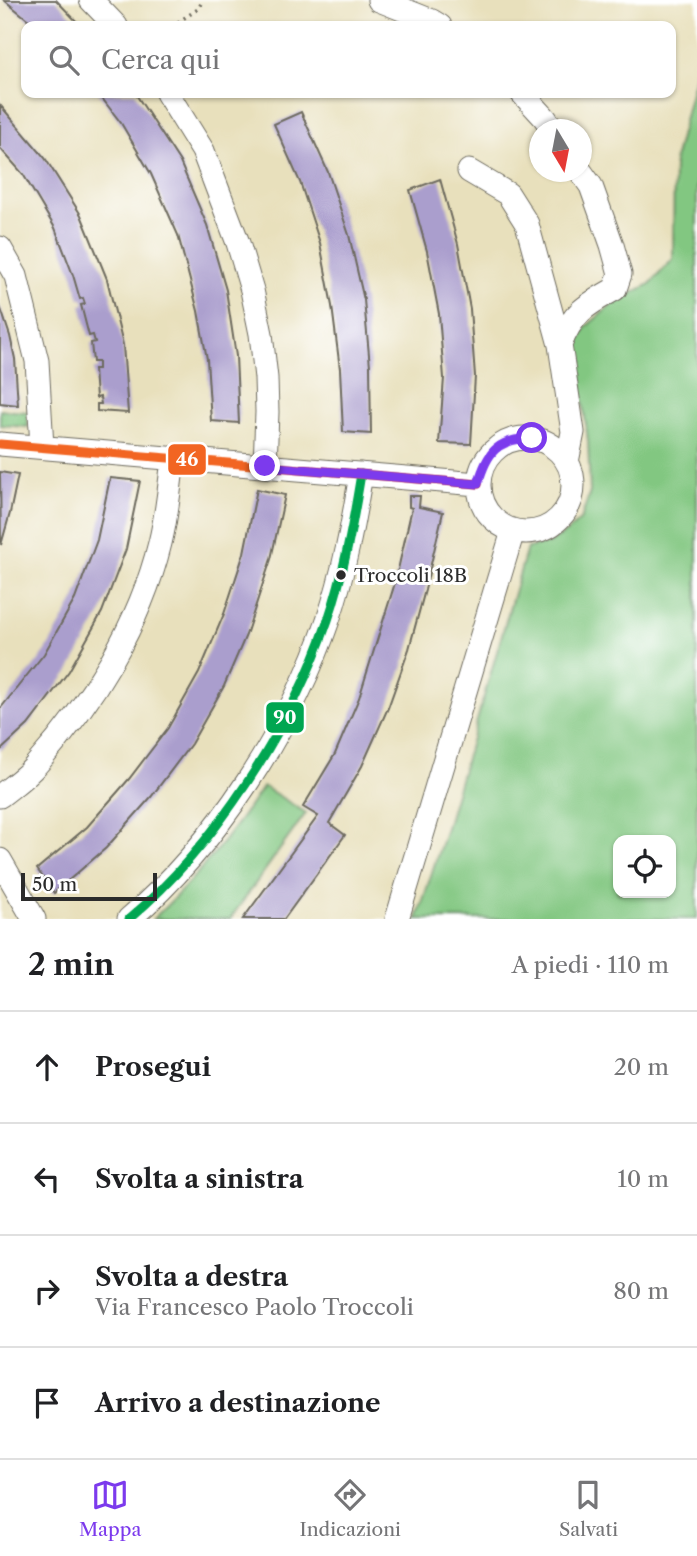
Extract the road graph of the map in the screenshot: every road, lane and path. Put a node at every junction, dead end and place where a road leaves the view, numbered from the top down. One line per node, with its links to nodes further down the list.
1 (91, 0): 4 (street)
2 (203, 0): 5 (path)
3 (379, 0): 6 (street)
4 (111, 21)
5 (180, 21)
6 (432, 21)
7 (170, 98): 18 (street)
8 (527, 98): 9 (street)
9 (546, 119)
10 (469, 171): 13 (street)
11 (588, 182): 13 (street)
12 (0, 248): 15 (street)
13 (560, 345): 17 (street)
14 (0, 444): 15 (street)
15 (41, 447): 16 (street)
16 (173, 458): 18 (street); 22 (street)
17 (567, 462): 20 (street); 21 (street)
18 (265, 466): 19 (street)
19 (361, 474): 20 (street); 25 (street)
20 (478, 484): 21 (street)
21 (513, 531): 26 (street)
22 (0, 796)
23 (0, 860): 24 (street)
24 (34, 919)
25 (129, 919)
26 (397, 919)

